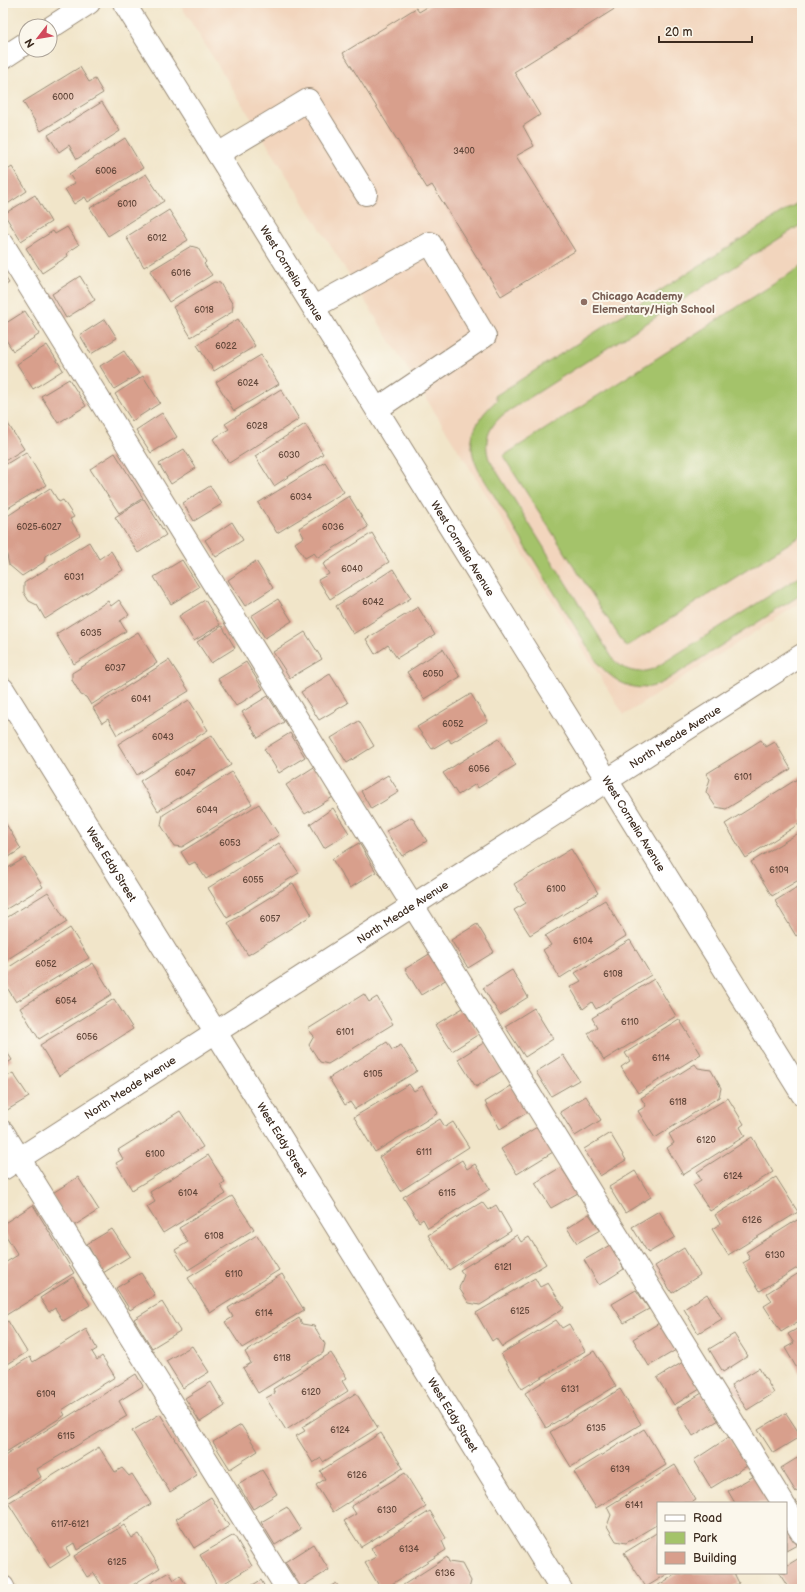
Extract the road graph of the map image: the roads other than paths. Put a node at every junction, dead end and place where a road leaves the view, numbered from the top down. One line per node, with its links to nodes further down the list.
1 (89, 3): 3 (street)
2 (124, 3): 6 (street, West Cornelia Avenue)
3 (58, 23)
4 (18, 48): 5 (street)
5 (3, 58)
6 (218, 154): 7 (street); 9 (street, West Cornelia Avenue)
7 (366, 194)
8 (3, 244): 14 (street)
9 (314, 307): 10 (street, West Cornelia Avenue); 10 (street)
10 (377, 410): 13 (street, West Cornelia Avenue)
11 (802, 656): 13 (street, North Meade Avenue)
12 (3, 689): 15 (street, West Eddy Street)
13 (608, 781): 14 (street, North Meade Avenue); 16 (street, West Cornelia Avenue)
14 (413, 906): 15 (street, North Meade Avenue); 19 (street)
15 (216, 1033): 18 (street, North Meade Avenue); 23 (street, West Eddy Street)
16 (802, 1094)
17 (3, 1132): 18 (street)
18 (11, 1164): 22 (street)
19 (782, 1502)
20 (787, 1510): 21 (street)
21 (802, 1534)
22 (287, 1589)
23 (561, 1589)

